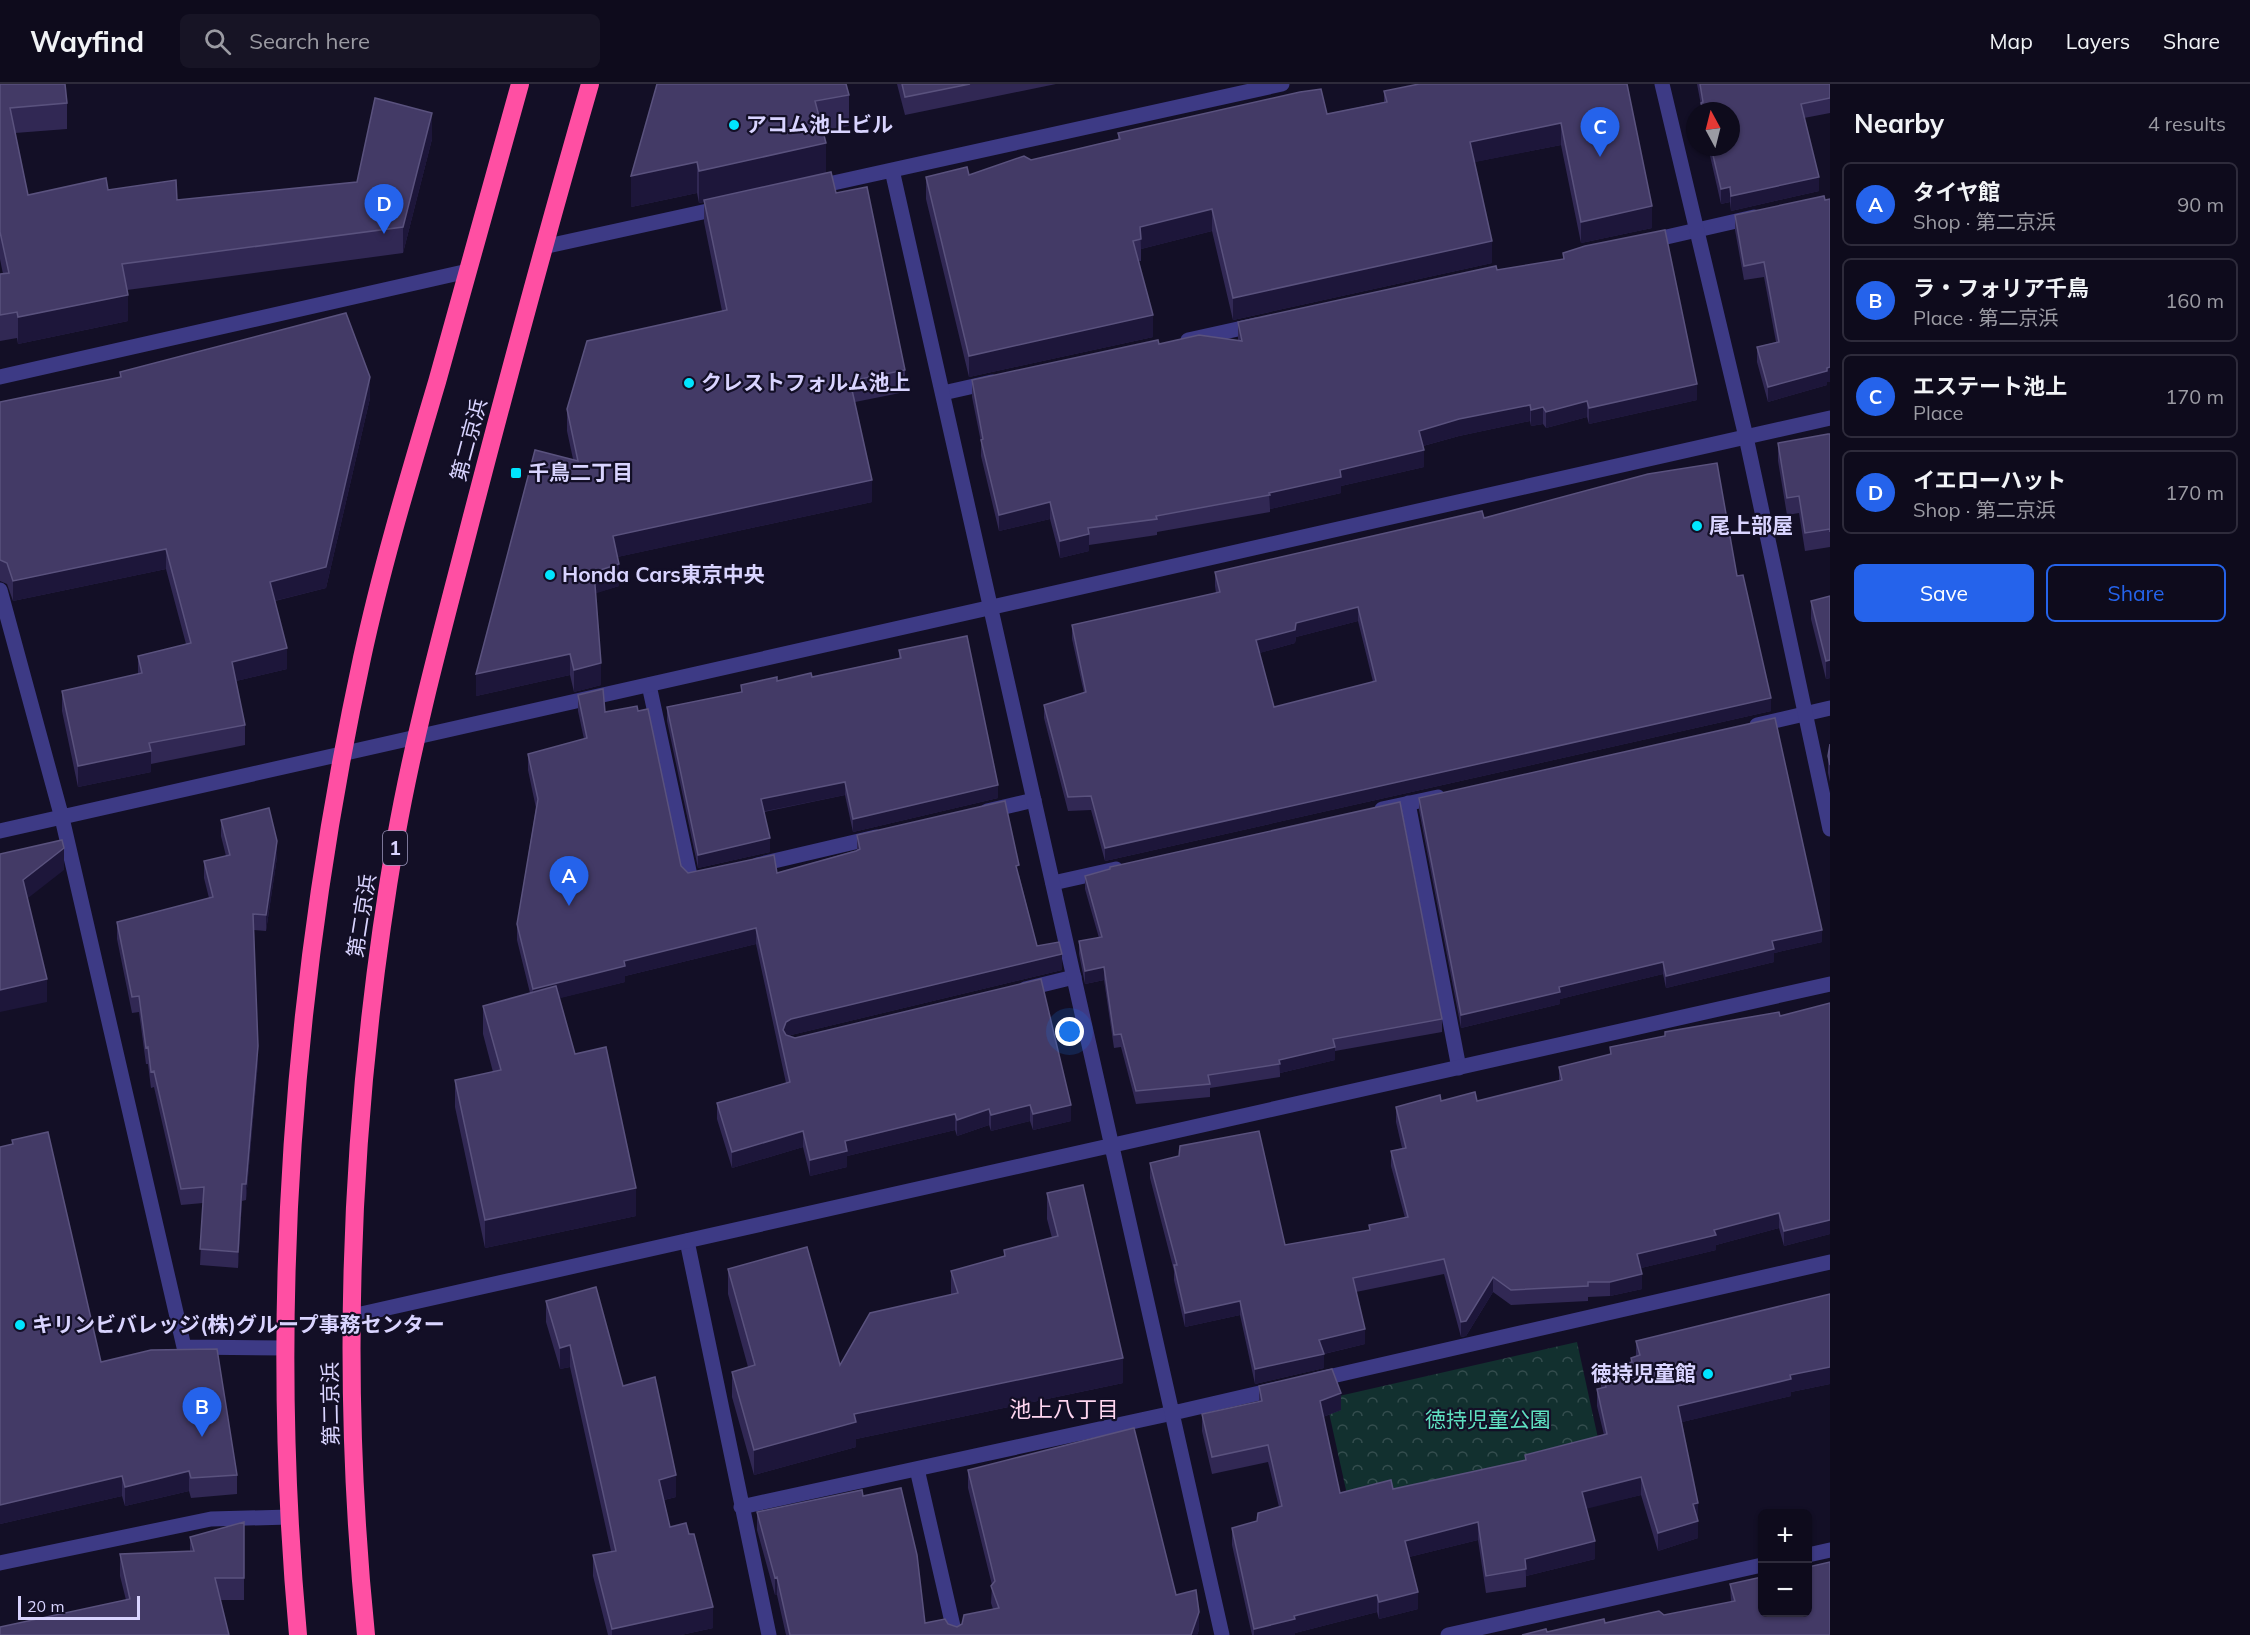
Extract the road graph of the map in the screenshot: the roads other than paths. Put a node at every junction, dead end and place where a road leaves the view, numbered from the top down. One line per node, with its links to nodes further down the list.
1 (520, 84): 12 (highway)
2 (590, 84): 11 (highway, 第二京浜 / 1)
3 (1282, 84): 5 (street)
4 (1662, 84): 9 (street)
5 (892, 170): 6 (street); 17 (street)
6 (801, 190)
7 (733, 205): 11 (street)
8 (1774, 212): 9 (street)
9 (1695, 231): 10 (street); 19 (street)
10 (1637, 243)
11 (543, 247): 26 (highway, 第二京浜 / 1)
12 (468, 271): 15 (street); 27 (highway)
13 (1267, 323): 14 (street)
14 (1174, 343)
15 (0, 377)
16 (1012, 378): 17 (street)
17 (943, 393): 21 (street)
18 (1830, 418): 19 (street)
19 (1746, 437): 21 (street); 24 (street)
20 (0, 590): 33 (street)
21 (991, 608): 22 (street); 29 (street)
22 (649, 686): 26 (street); 39 (street)
23 (1830, 708): 24 (street)
24 (1804, 715): 25 (street); 34 (street)
25 (1746, 728)
26 (416, 738): 27 (street); 48 (highway, 第二京浜 / 1)
27 (342, 754): 33 (street); 49 (highway)
28 (1454, 793): 30 (street)
29 (1034, 800): 31 (street); 40 (street)
30 (1408, 803): 32 (street); 44 (street)
31 (977, 813)
32 (1362, 814)
33 (62, 818): 35 (street); 49 (street)
34 (1830, 829)
35 (0, 831)
36 (897, 832): 38 (street)
37 (1133, 865): 40 (street)
38 (737, 870)
39 (714, 875)
40 (1053, 883): 41 (street)
41 (1074, 977): 43 (street); 45 (street)
42 (1830, 984): 44 (street)
43 (1007, 993)
44 (1459, 1068): 45 (street)
45 (1112, 1145): 46 (street); 50 (street)
46 (687, 1240): 48 (street); 52 (street)
47 (1830, 1262): 50 (street)
48 (352, 1316): 59 (highway, 第二京浜 / 1)
49 (285, 1348): 53 (highway)
50 (1173, 1413): 51 (street); 62 (street)
51 (917, 1469): 52 (street); 61 (street)
52 (741, 1507): 60 (street)
53 (290, 1516): 56 (street); 58 (highway)
54 (1830, 1550): 55 (street)
55 (1812, 1554)
56 (0, 1563)
57 (1758, 1566): 63 (street)
58 (298, 1635)
59 (366, 1635)
60 (768, 1635)
61 (955, 1635)
62 (1222, 1635)
63 (1448, 1635)

